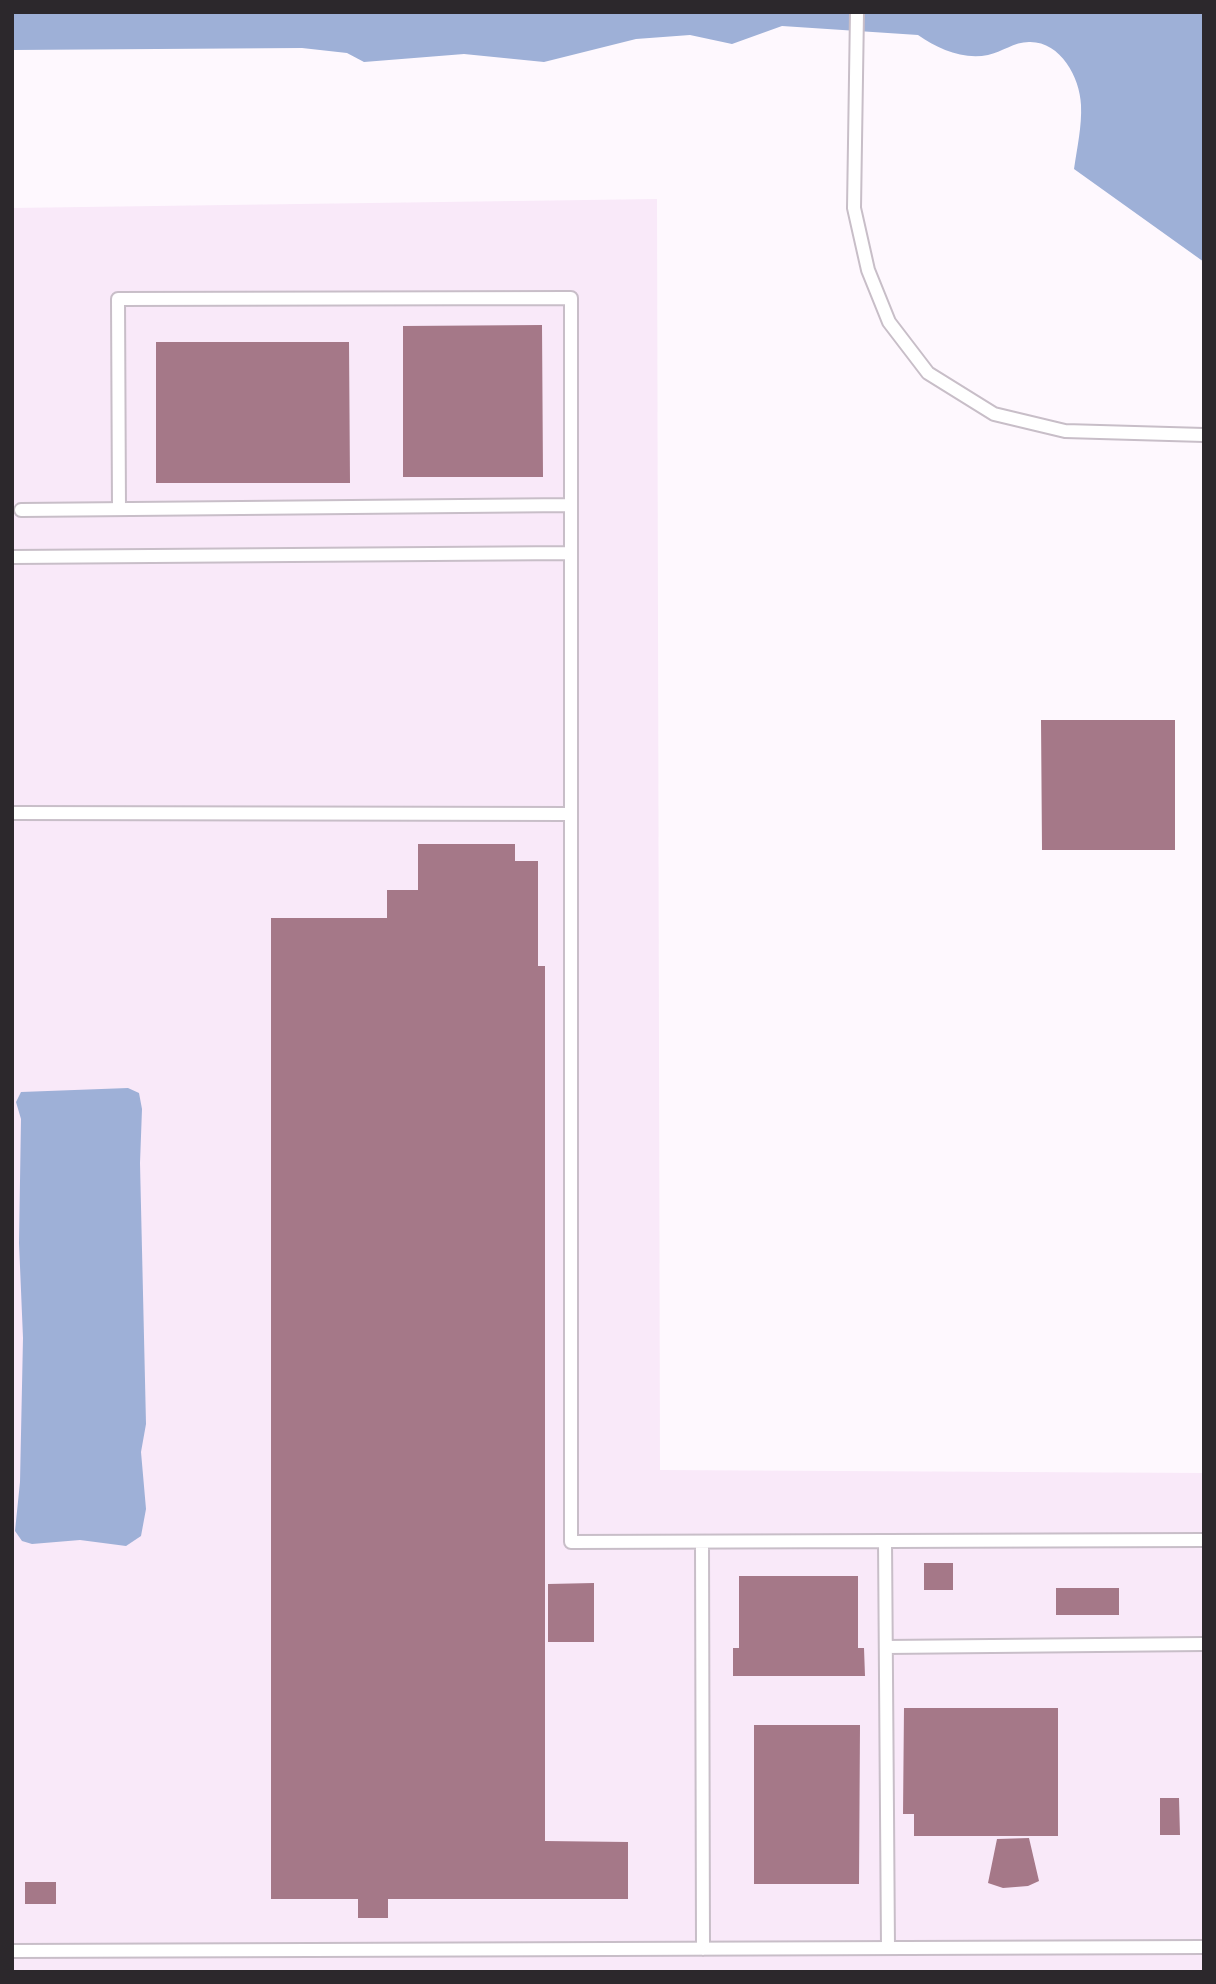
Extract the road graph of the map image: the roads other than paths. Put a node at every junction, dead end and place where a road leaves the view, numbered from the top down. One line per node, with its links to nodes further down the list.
1 (857, 12): 2 (lane)
2 (1204, 435)
3 (571, 505): 4 (lane); 4 (lane); 6 (lane)
4 (119, 509): 5 (lane)
5 (21, 510)
6 (570, 553): 7 (lane); 9 (lane)
7 (12, 557)
8 (12, 813): 9 (lane)
9 (571, 814): 12 (lane)
10 (1204, 1540): 11 (lane)
11 (885, 1541): 12 (lane); 14 (lane)
12 (702, 1542): 17 (lane)
13 (1204, 1644): 14 (lane)
14 (886, 1647): 16 (lane)
15 (1204, 1947): 16 (lane)
16 (888, 1948): 17 (lane)
17 (704, 1949): 18 (lane)
18 (12, 1951)

